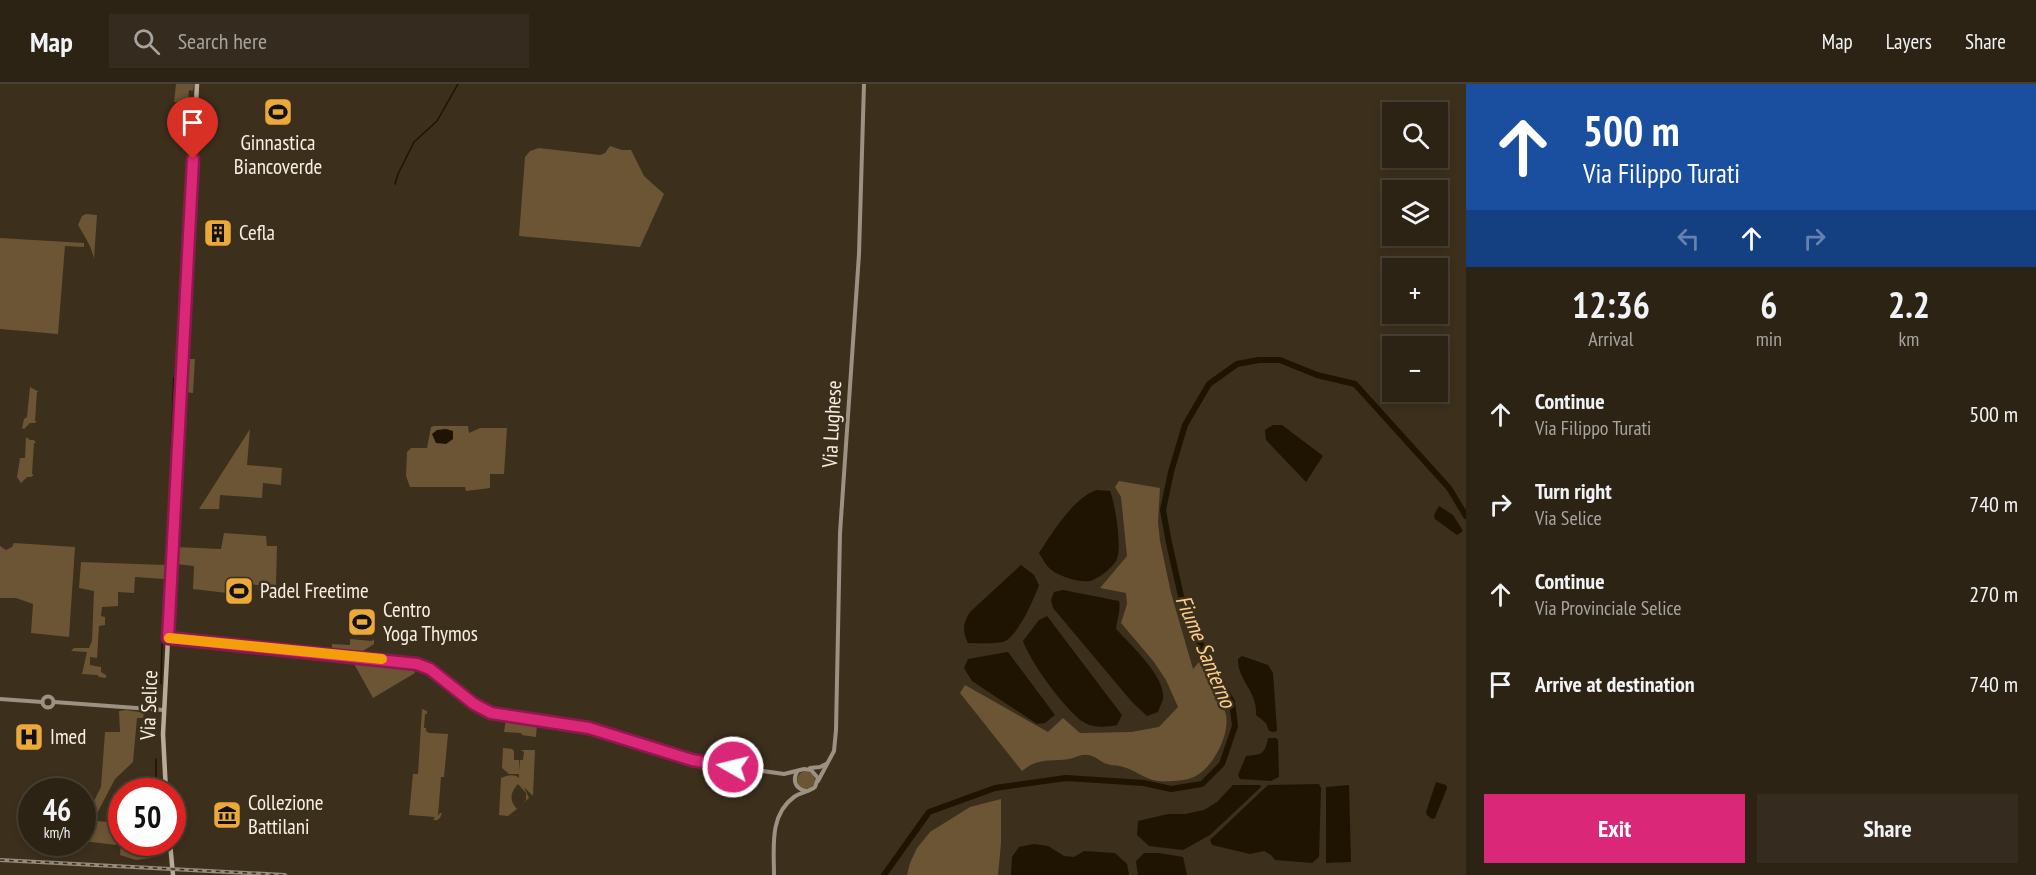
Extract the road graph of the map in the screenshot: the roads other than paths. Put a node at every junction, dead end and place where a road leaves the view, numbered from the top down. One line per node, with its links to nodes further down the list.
1 (197, 84): 3 (main road, Via Selice)
2 (864, 84): 8 (main road, Via Lughese)
3 (168, 638): 7 (main road, Via Selice); 11 (main road)
4 (0, 699): 5 (main road)
5 (42, 702): 6 (main road); 6 (main road)
6 (54, 702): 7 (main road)
7 (164, 710): 12 (main road, Via Selice)
8 (827, 764): 9 (main road); 13 (main road, Via Lughese)
9 (808, 768): 10 (main road); 13 (main road)
10 (800, 770): 11 (main road); 14 (main road)
11 (784, 774): 14 (main road)
12 (165, 778)
13 (818, 782): 15 (main road, Via Lughese)
14 (795, 784): 15 (main road); 16 (main road)
15 (806, 791): 16 (main road, Via Lughese)
16 (794, 797): 19 (main road)
17 (171, 856): 18 (main road)
18 (173, 875)
19 (774, 875)

